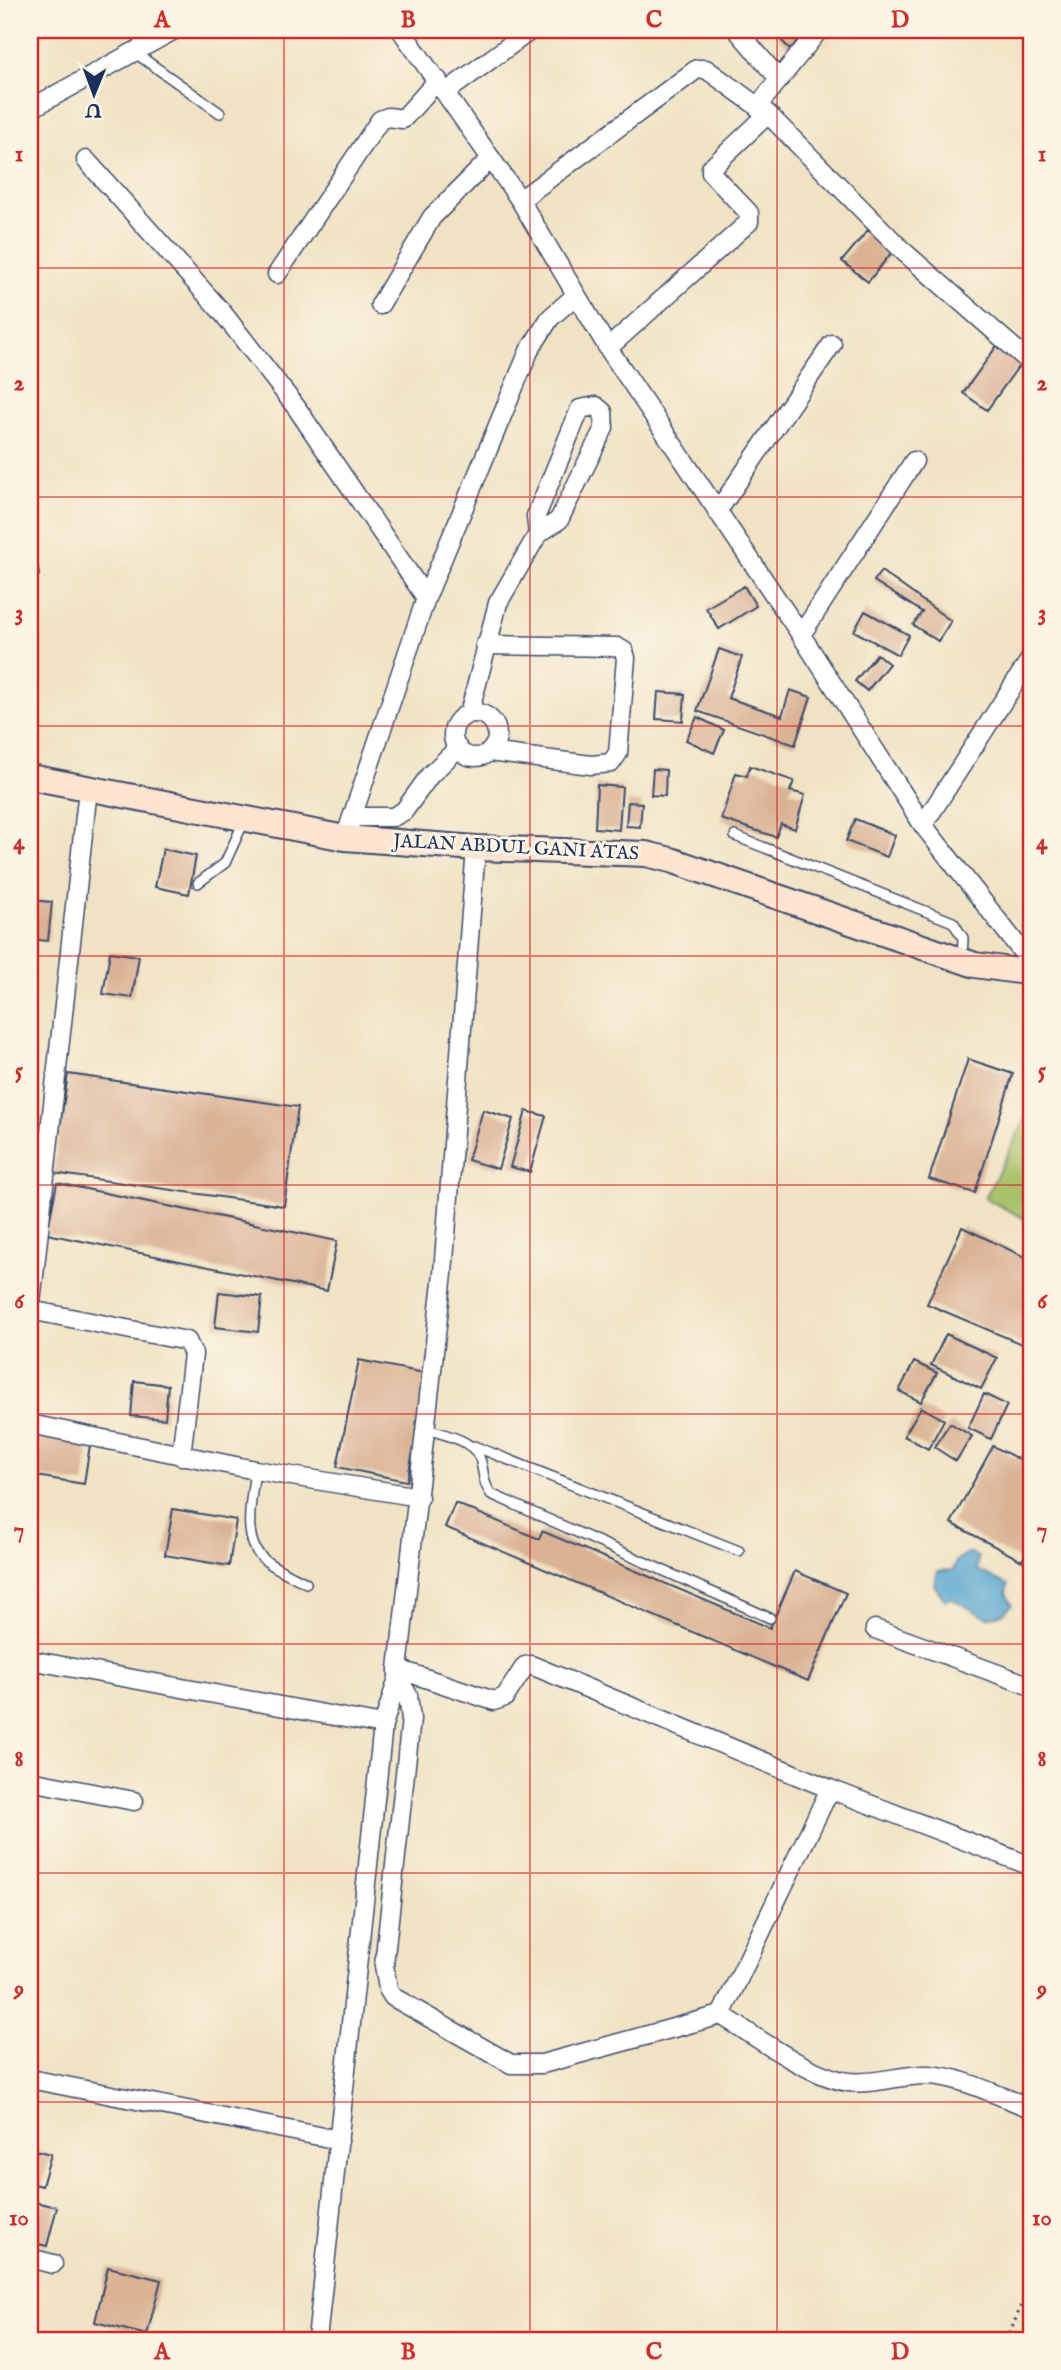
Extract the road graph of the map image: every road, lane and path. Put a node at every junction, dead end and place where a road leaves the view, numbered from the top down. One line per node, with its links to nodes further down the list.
1 (174, 30): 6 (street)
2 (401, 30): 8 (street)
3 (531, 30): 8 (street)
4 (737, 30): 7 (street)
5 (818, 30): 7 (street)
6 (134, 52): 9 (street); 11 (lane)
7 (779, 79): 10 (street)
8 (442, 86): 12 (street); 15 (street)
9 (30, 109)
10 (762, 110): 14 (street); 19 (street); 20 (street)
11 (220, 113)
12 (491, 158): 14 (street); 17 (street)
13 (86, 160): 24 (street)
14 (520, 200): 16 (street)
15 (277, 274)
16 (576, 295): 19 (street); 24 (street)
17 (380, 305)
18 (832, 344): 22 (street)
19 (608, 348): 22 (street)
20 (1031, 363)
21 (914, 461): 25 (street)
22 (716, 512): 25 (street)
23 (538, 534): 23 (street); 26 (street)
24 (426, 598): 35 (street)
25 (801, 635): 34 (street)
26 (485, 645): 28 (street); 30 (street)
27 (1031, 658): 34 (street)
28 (469, 714): 29 (street); 30 (street)
29 (458, 748): 30 (street); 35 (street)
30 (489, 752)
31 (30, 777): 32 (street, JALAN ABDUL GANI ATAS)
32 (88, 789): 33 (street, JALAN ABDUL GANI ATAS); 42 (street)
33 (246, 819): 35 (street, JALAN ABDUL GANI ATAS); 38 (lane)
34 (923, 825): 40 (street)
35 (348, 827): 37 (street, JALAN ABDUL GANI ATAS)
36 (735, 835): 39 (lane)
37 (475, 848): 39 (street, JALAN ABDUL GANI ATAS); 44 (street)
38 (198, 883)
39 (962, 960): 41 (street, JALAN ABDUL GANI ATAS)
40 (1031, 963)
41 (1031, 970)
42 (30, 1310): 46 (street)
43 (30, 1424): 46 (street)
44 (426, 1429): 45 (lane); 48 (street)
45 (466, 1443): 49 (lane); 51 (lane)
46 (181, 1456): 47 (street)
47 (255, 1470): 48 (street); 50 (lane)
48 (419, 1497): 54 (street)
49 (739, 1551)
50 (306, 1583)
51 (770, 1618)
52 (875, 1629): 55 (street)
53 (30, 1660): 56 (street)
54 (398, 1674): 56 (street); 58 (street); 61 (street)
55 (1031, 1686)
56 (383, 1725): 64 (street)
57 (30, 1780): 59 (street)
58 (830, 1789): 60 (street); 61 (street)
59 (134, 1801)
60 (1031, 1866)
61 (721, 2015): 63 (street)
62 (30, 2079): 64 (street)
63 (1031, 2108)
64 (339, 2140): 68 (street)
65 (30, 2259): 66 (street)
66 (53, 2264)
67 (1031, 2281): 69 (path)
68 (317, 2340)
69 (1007, 2340)

